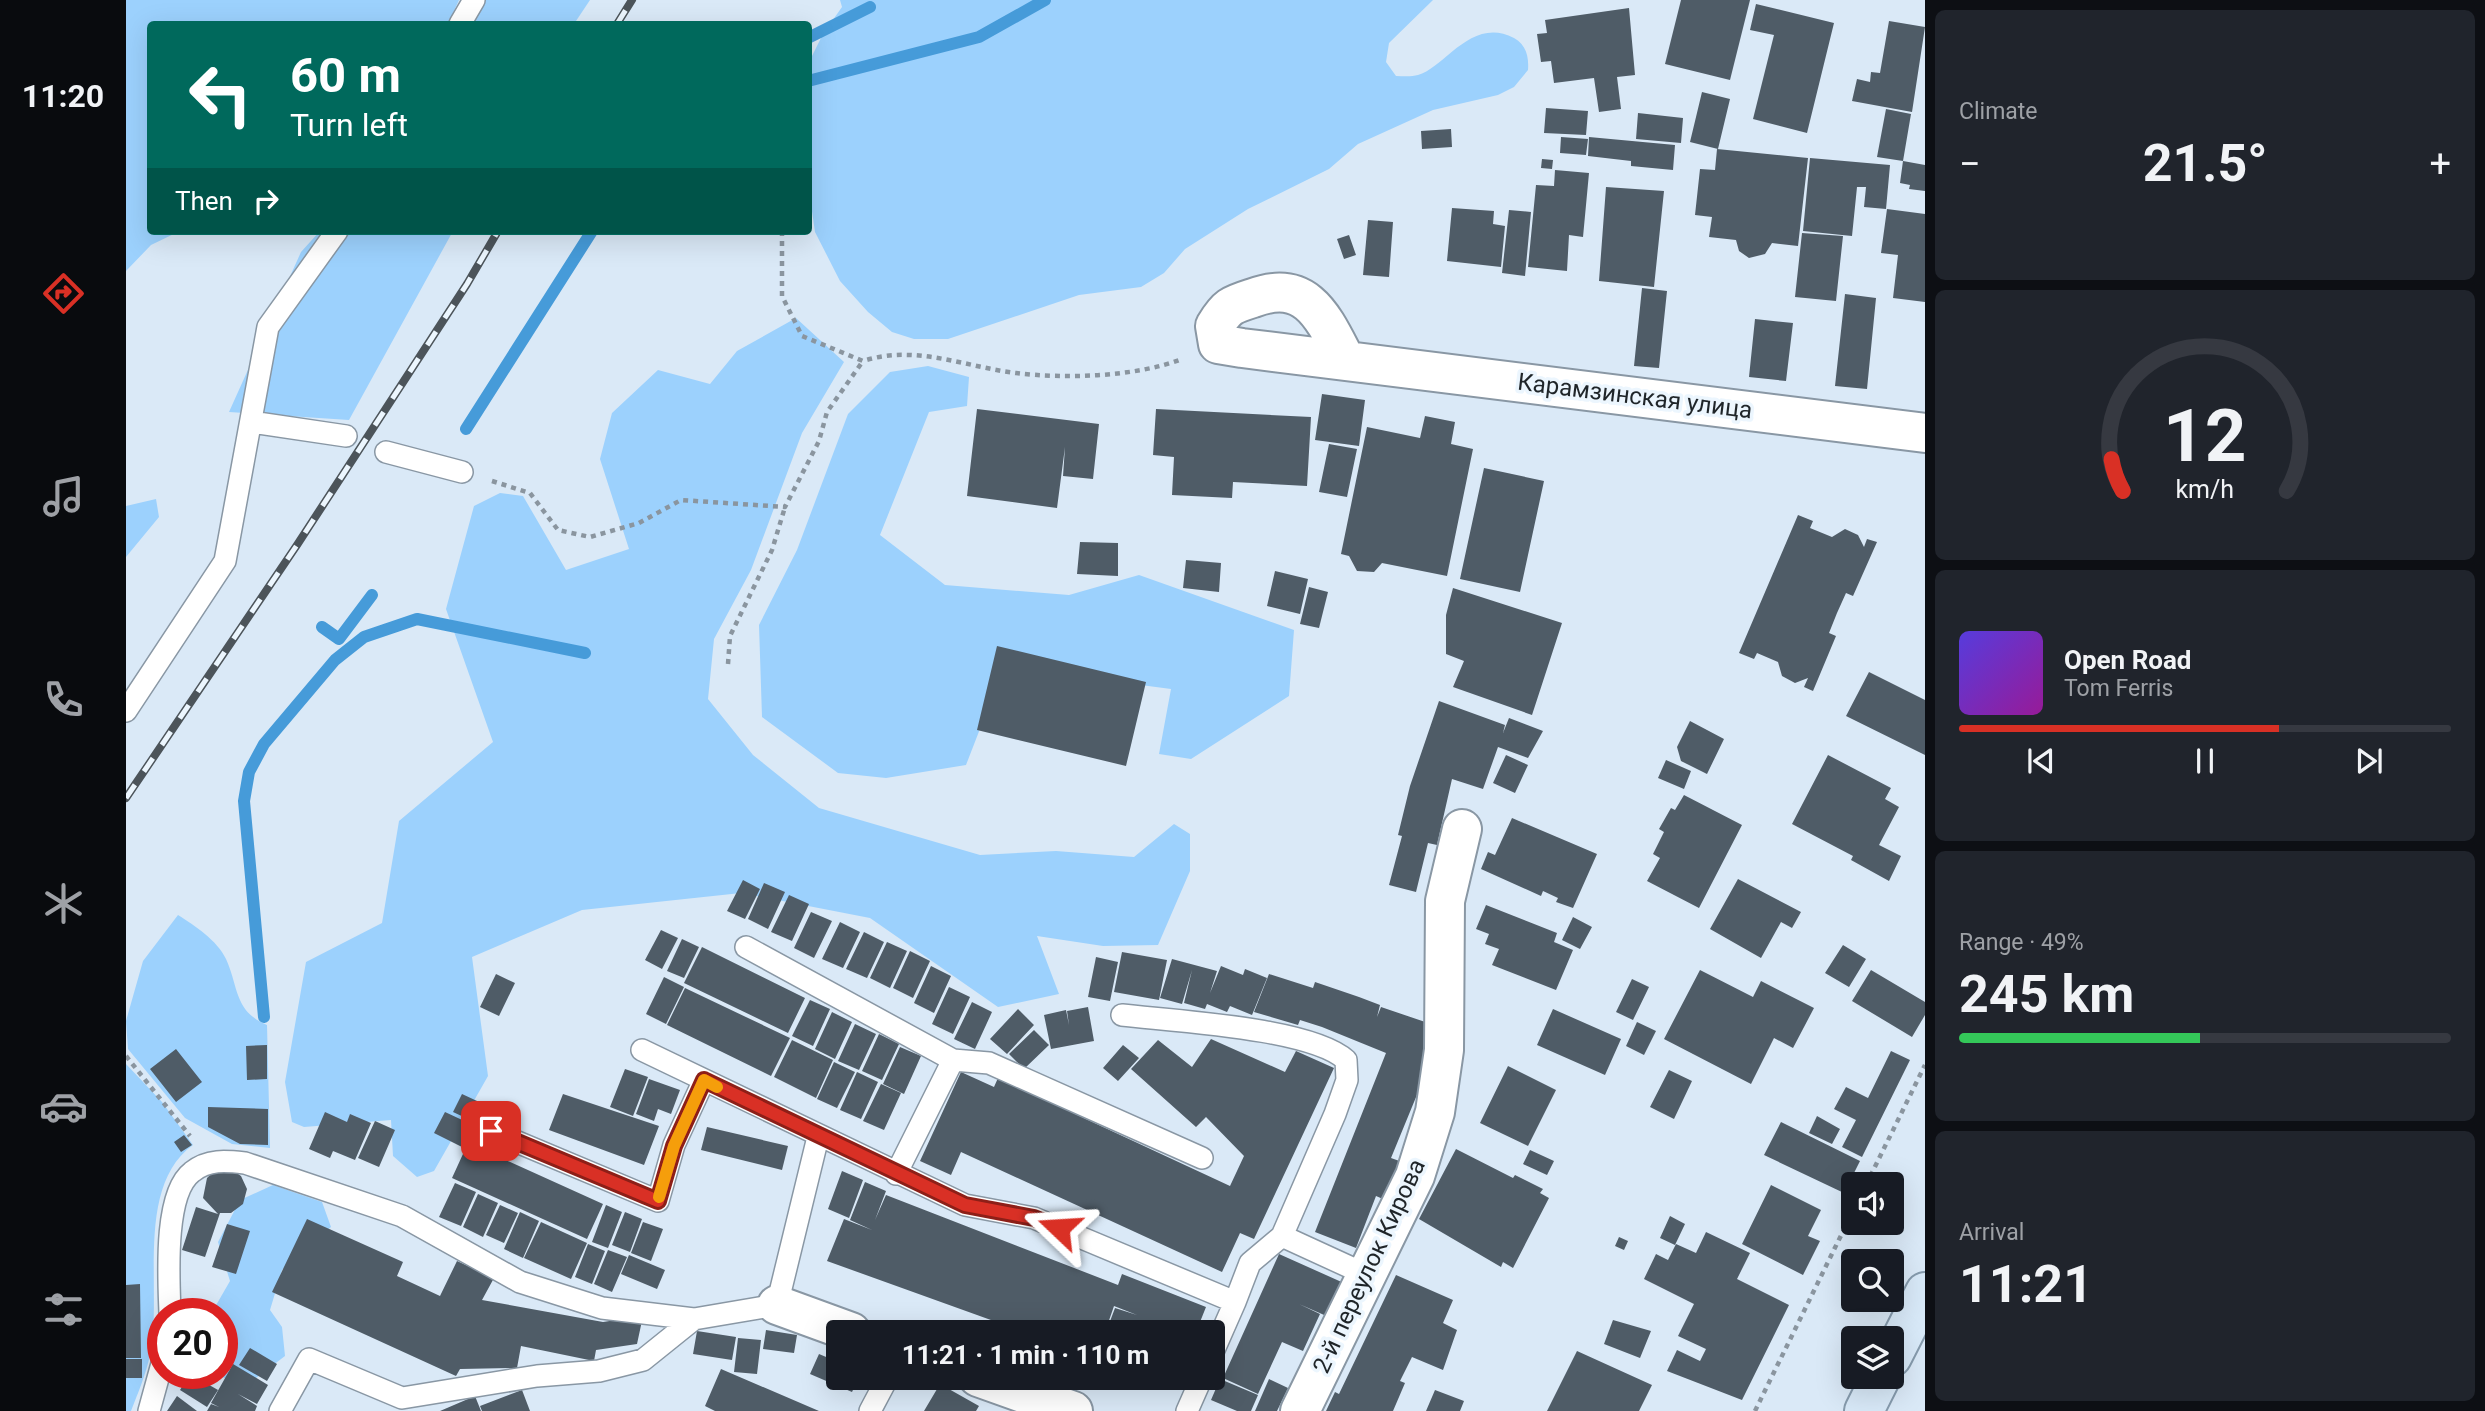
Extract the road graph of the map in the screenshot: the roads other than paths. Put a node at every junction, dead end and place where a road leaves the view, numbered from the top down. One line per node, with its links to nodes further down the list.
1 (474, 0): 2 (lane)
2 (462, 21)
3 (334, 235): 5 (lane)
4 (1345, 359): 4 (street, Карамзинская улица); 6 (street, Карамзинская улица)
5 (251, 422): 7 (lane); 10 (lane)
6 (1925, 433)
7 (346, 436)
8 (386, 453): 9 (lane)
9 (461, 472)
10 (126, 711)
11 (1462, 829): 22 (street, 2-й переулок Кирова)
12 (746, 947): 15 (lane)
13 (1122, 1015): 21 (lane)
14 (642, 1050): 16 (lane)
15 (953, 1060): 19 (lane); 20 (lane)
16 (704, 1080): 17 (lane); 18 (lane)
17 (491, 1131)
18 (818, 1137): 20 (lane); 26 (lane)
19 (1202, 1158)
20 (896, 1174): 25 (lane)
21 (1282, 1236): 22 (lane); 25 (lane)
22 (1367, 1275): 42 (street, 2-й переулок Кирова)
23 (1925, 1292): 30 (main road)
24 (169, 1298): 27 (lane)
25 (1234, 1302): 29 (lane)
26 (777, 1305): 27 (lane); 28 (street)
27 (694, 1318): 38 (lane)
28 (826, 1323)
29 (1225, 1323)
30 (1904, 1333)
31 (155, 1389): 37 (lane)
32 (1875, 1389): 43 (main road)
33 (881, 1390): 39 (lane)
34 (998, 1390): 36 (street)
35 (1196, 1390): 41 (lane)
36 (1017, 1402): 40 (street)
37 (149, 1411)
38 (280, 1411)
39 (870, 1411)
40 (1073, 1411)
41 (1187, 1411)
42 (1300, 1411)
43 (1864, 1411)

